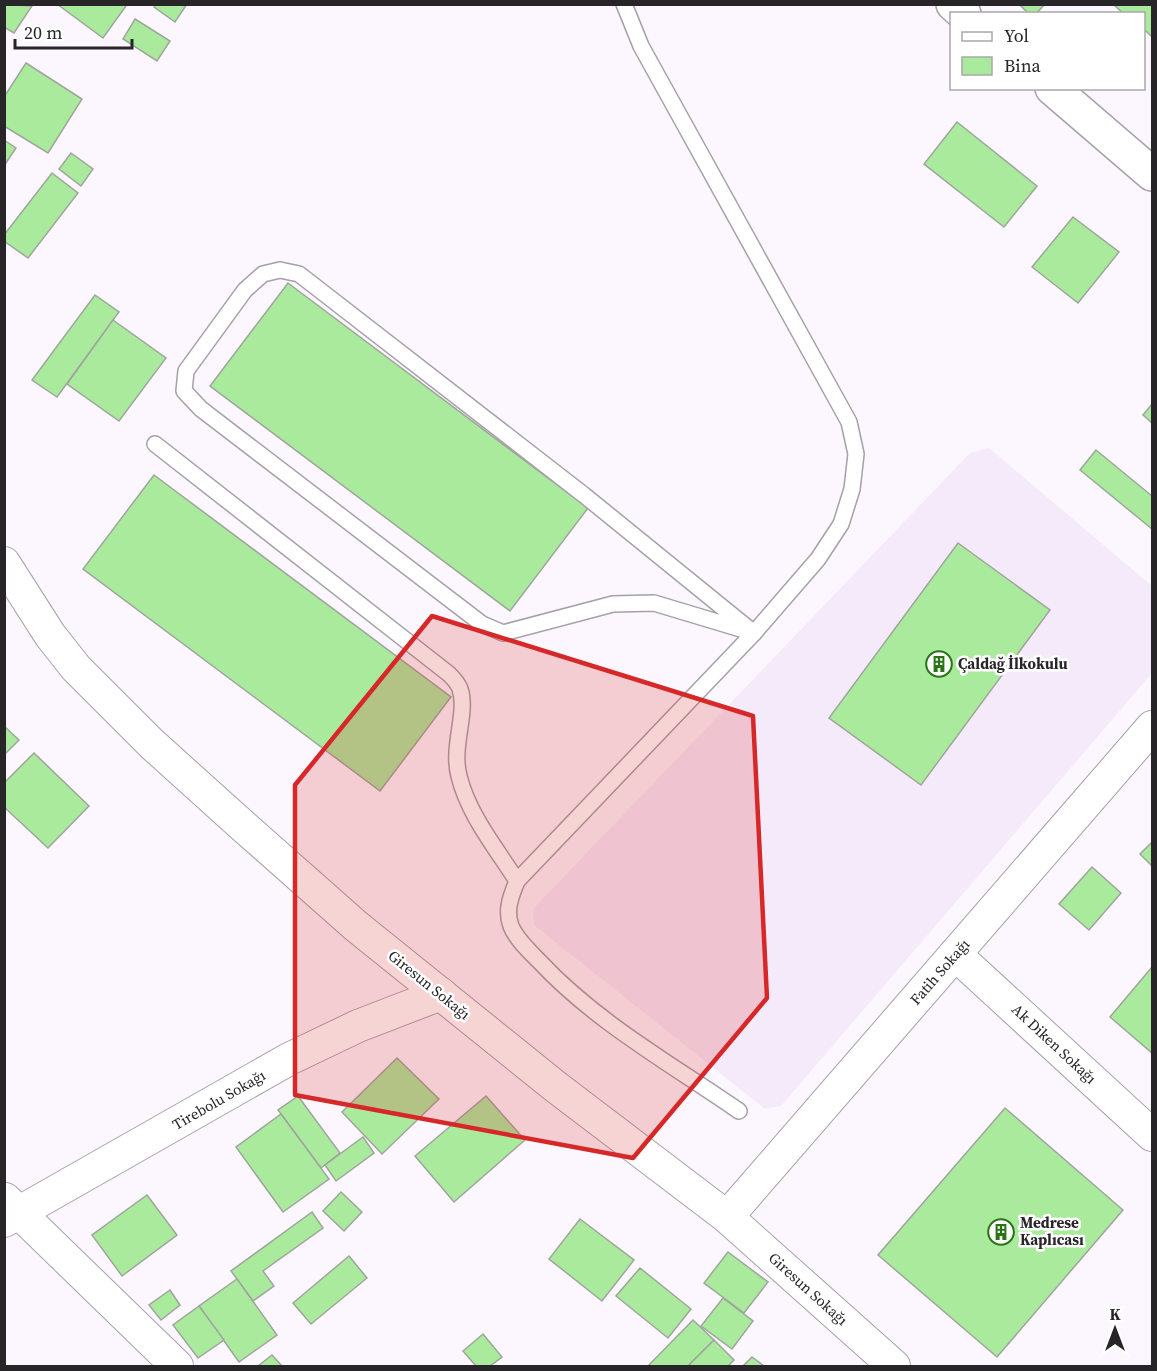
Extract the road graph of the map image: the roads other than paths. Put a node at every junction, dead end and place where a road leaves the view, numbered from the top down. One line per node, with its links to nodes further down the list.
1 (624, 4): 6 (lane)
2 (1055, 90): 3 (street)
3 (1147, 167)
4 (155, 444): 8 (lane)
5 (4, 563): 10 (street, Giresun Sokağı)
6 (754, 633): 6 (lane); 8 (lane)
7 (1152, 727): 9 (street, Fatih Sokağı)
8 (517, 881): 11 (lane)
9 (955, 954): 12 (street, Ak Diken Sokağı); 14 (street, Fatih Sokağı)
10 (441, 994): 13 (street, Tirebolu Sokağı); 14 (street, Giresun Sokağı)
11 (739, 1111)
12 (1152, 1135)
13 (10, 1211): 15 (street)
14 (727, 1217): 16 (street, Giresun Sokağı)
15 (177, 1366)
16 (894, 1366)

